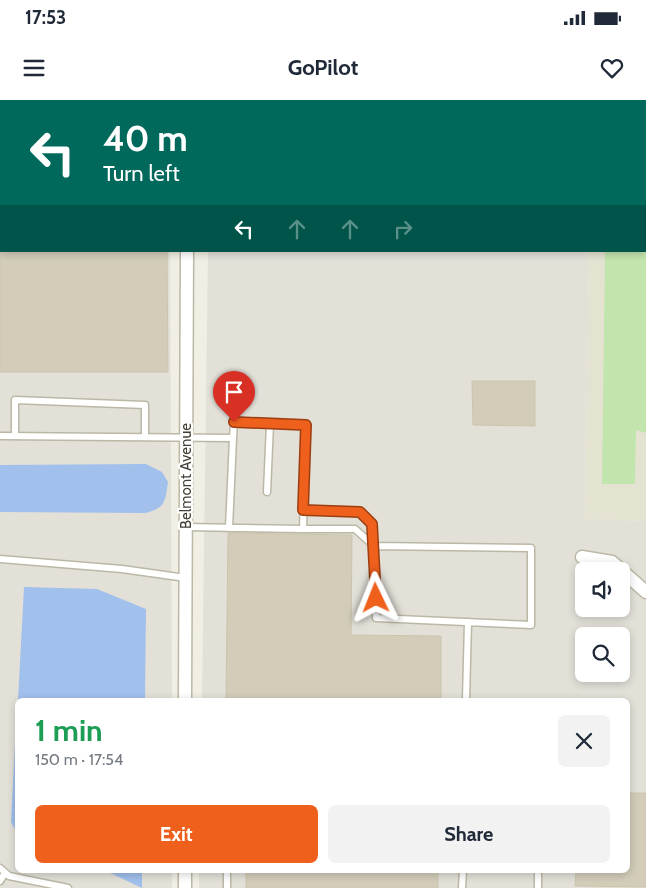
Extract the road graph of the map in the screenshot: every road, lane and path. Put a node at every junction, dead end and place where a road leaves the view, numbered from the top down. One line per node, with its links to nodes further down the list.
1 (187, 252): 6 (street, Belmont Avenue)
2 (270, 424): 7 (lane); 8 (lane); 9 (lane)
3 (0, 436): 4 (lane)
4 (15, 436): 5 (lane); 5 (lane)
5 (146, 436): 6 (lane)
6 (187, 436): 7 (lane); 10 (street, Belmont Avenue)
7 (234, 438): 11 (lane)
8 (267, 492)
9 (303, 510): 12 (lane); 13 (lane)
10 (186, 527): 11 (lane); 16 (street, Belmont Avenue)
11 (229, 528): 12 (lane)
12 (303, 529): 13 (lane)
13 (374, 546): 18 (lane); 18 (lane)
14 (582, 557): 17 (street)
15 (0, 559): 16 (lane)
16 (186, 578): 19 (street, Belmont Avenue)
17 (646, 592)
18 (468, 622): 20 (lane)
19 (185, 698)
20 (466, 698)
21 (0, 868): 22 (lane)
22 (6, 873): 27 (lane); 28 (lane)
23 (185, 873): 29 (street)
24 (227, 873): 30 (lane)
25 (463, 873): 31 (lane)
26 (538, 873): 32 (lane)
27 (0, 881)
28 (68, 888)
29 (184, 888)
30 (227, 888)
31 (462, 888)
32 (538, 888)

